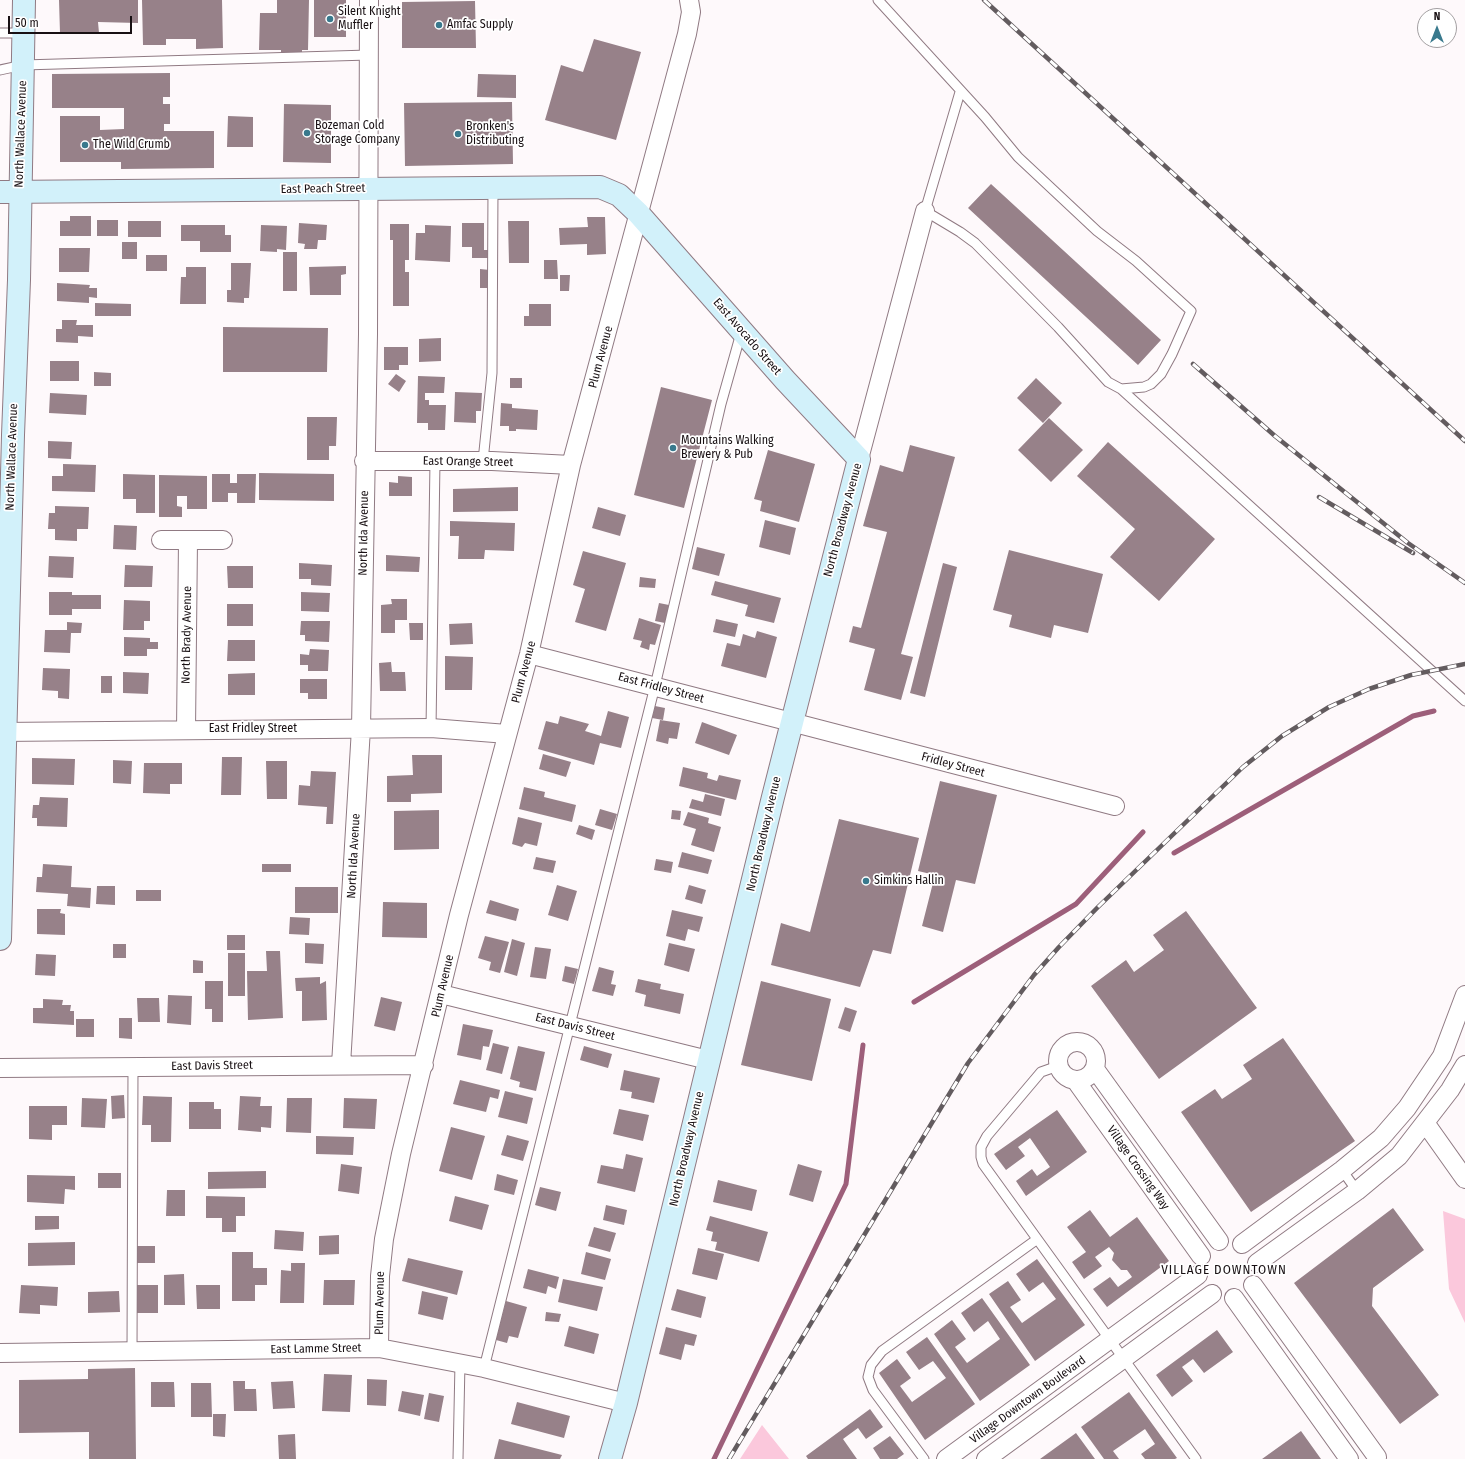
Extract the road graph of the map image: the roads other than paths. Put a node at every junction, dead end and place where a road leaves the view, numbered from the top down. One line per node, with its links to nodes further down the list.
1 (24, 0): 6 (street, North Wallace Avenue)
2 (369, 0): 7 (street, North Ida Avenue)
3 (689, 0): 15 (street, Plum Avenue)
4 (878, 0): 10 (lane)
5 (0, 33): 6 (lane)
6 (23, 33): 8 (street, North Wallace Avenue)
7 (370, 56): 8 (lane); 11 (street, North Ida Avenue)
8 (23, 65): 9 (lane); 13 (street, North Wallace Avenue)
9 (0, 70)
10 (960, 92): 14 (lane); 17 (lane)
11 (368, 188): 12 (street, East Peach Street); 13 (street, East Peach Street); 19 (street, North Ida Avenue)
12 (493, 189): 15 (street, East Peach Street); 21 (lane)
13 (10, 192): 33 (street, North Wallace Avenue)
14 (925, 211): 17 (lane); 18 (street, North Broadway Avenue)
15 (638, 213): 16 (street, East Avocado Street); 22 (street, Plum Avenue)
16 (742, 331): 18 (street, East Avocado Street); 27 (lane)
17 (1121, 389): 28 (lane)
18 (859, 459): 29 (street, North Broadway Avenue)
19 (364, 461): 20 (street, East Orange Street); 30 (street, North Ida Avenue)
20 (435, 461): 21 (street, East Orange Street); 31 (lane)
21 (483, 461): 22 (street, East Orange Street)
22 (571, 465): 26 (street, Plum Avenue)
23 (161, 540): 24 (street)
24 (188, 540): 25 (street); 32 (street, North Brady Avenue)
25 (223, 540)
26 (529, 654): 27 (street, East Fridley Street); 34 (street, Plum Avenue)
27 (655, 686): 29 (street, East Fridley Street); 39 (lane)
28 (1465, 701)
29 (792, 722): 35 (street, Fridley Street); 40 (street, North Broadway Avenue)
30 (361, 728): 31 (street, East Fridley Street); 32 (street, East Fridley Street); 41 (street, North Ida Avenue)
31 (432, 728): 34 (street, East Fridley Street)
32 (186, 730): 33 (street, East Fridley Street)
33 (2, 732): 36 (street, North Wallace Avenue)
34 (507, 734): 37 (street, Plum Avenue)
35 (1114, 806)
36 (0, 939)
37 (441, 994): 39 (street, East Davis Street); 42 (street, Plum Avenue)
38 (1465, 995): 50 (street)
39 (570, 1026): 40 (street, East Davis Street); 68 (lane)
40 (708, 1060): 69 (street, North Broadway Avenue)
41 (341, 1065): 42 (street, East Davis Street); 44 (street, East Davis Street)
42 (424, 1065): 63 (street, Plum Avenue)
43 (1465, 1065): 49 (street)
44 (133, 1066): 46 (street, East Davis Street); 64 (lane)
45 (1058, 1066): 47 (street, Village Crossing Way); 48 (street, Village Crossing Way); 53 (lane)
46 (0, 1068)
47 (1095, 1069): 48 (street); 54 (street, Village Crossing Way)
48 (1076, 1080): 56 (street, Village Crossing Way)
49 (1426, 1124): 51 (street); 52 (street)
50 (1342, 1170): 52 (lane); 55 (street)
51 (1465, 1179)
52 (1357, 1191): 57 (street)
53 (1036, 1240): 62 (lane); 74 (lane)
54 (1219, 1241): 55 (street); 56 (street)
55 (1242, 1244): 57 (street)
56 (1201, 1256): 58 (street)
57 (1257, 1263): 59 (street)
58 (1198, 1275): 60 (street); 62 (street, Village Downtown Boulevard)
59 (1253, 1284): 61 (street); 71 (street)
60 (1212, 1294): 61 (street); 66 (street, Village Downtown Boulevard)
61 (1234, 1298): 77 (street)
62 (1110, 1340): 66 (lane); 75 (street, Village Downtown Boulevard)
63 (379, 1348): 64 (street, East Lamme Street); 67 (street, East Lamme Street)
64 (132, 1351): 65 (street, East Lamme Street)
65 (0, 1353)
66 (1124, 1360): 70 (lane); 76 (street, Village Downtown Boulevard)
67 (460, 1363): 68 (street, East Lamme Street); 72 (lane)
68 (484, 1368): 69 (street, East Lamme Street)
69 (626, 1403): 73 (street, North Broadway Avenue)
70 (1194, 1458)
71 (1377, 1458)
72 (458, 1459)
73 (610, 1459)
74 (924, 1459)
75 (946, 1459)
76 (986, 1459)
77 (1349, 1459)

